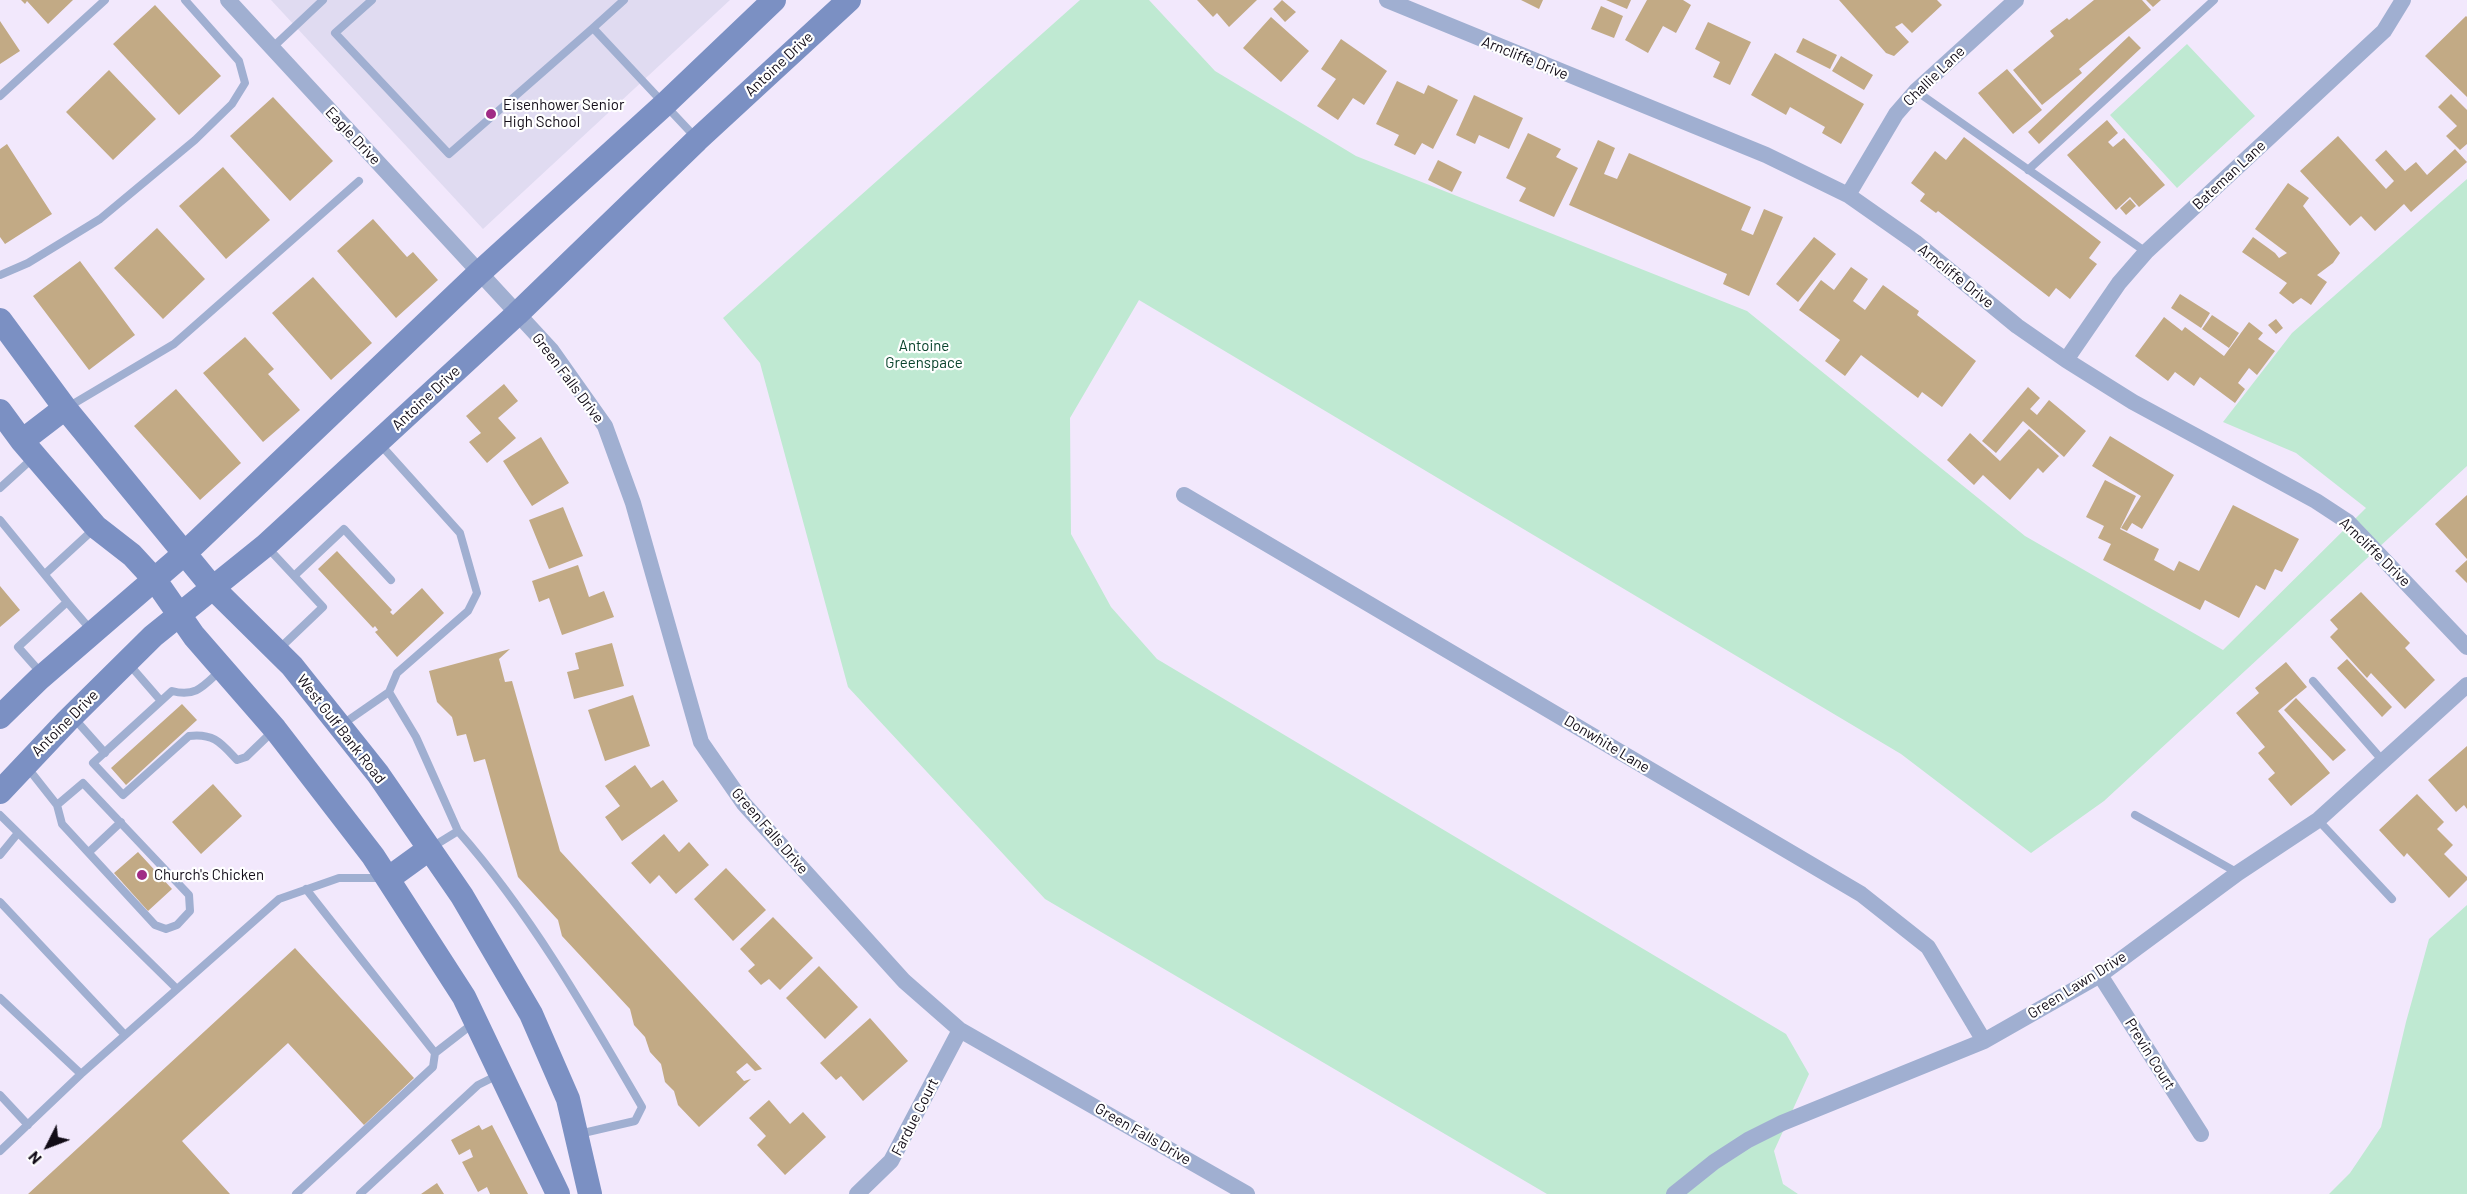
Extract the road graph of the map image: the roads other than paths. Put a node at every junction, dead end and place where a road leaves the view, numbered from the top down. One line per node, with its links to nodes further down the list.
1 (105, 0): 16 (lane)
2 (185, 0): 24 (lane)
3 (228, 0): 14 (street, Eagle Drive)
4 (323, 0): 14 (lane)
5 (372, 0): 13 (lane)
6 (624, 0): 13 (lane)
7 (774, 0): 17 (main road)
8 (849, 0): 18 (main road, Antoine Drive)
9 (1387, 0): 21 (street, Arncliffe Drive)
10 (2016, 0): 15 (street, Challie Lane)
11 (2214, 0): 19 (lane)
12 (2403, 0): 22 (street, Bateman Lane)
13 (593, 28): 17 (lane)
14 (272, 48): 23 (street, Eagle Drive)
15 (1916, 91): 19 (lane); 21 (street, Challie Lane)
16 (0, 96)
17 (665, 104): 18 (lane); 23 (main road)
18 (697, 140): 25 (main road, Antoine Drive)
19 (2028, 170): 22 (lane)
20 (359, 181): 28 (lane)
21 (1848, 195): 27 (street, Arncliffe Drive)
22 (2146, 252): 27 (street, Bateman Lane)
23 (479, 273): 25 (street, Green Falls Drive); 37 (main road)
24 (0, 275)
25 (517, 314): 30 (main road, Antoine Drive); 82 (street, Green Falls Drive)
26 (0, 320): 28 (main road, West Gulf Bank Road)
27 (2066, 360): 46 (street, Arncliffe Drive)
28 (65, 408): 31 (main road); 37 (main road, West Gulf Bank Road)
29 (0, 411): 31 (main road)
30 (378, 442): 36 (main road, Antoine Drive); 53 (lane)
31 (29, 448): 32 (lane); 35 (main road)
32 (0, 488)
33 (1184, 495): 84 (street, Donwhite Lane)
34 (0, 520): 38 (lane)
35 (96, 527): 38 (lane); 40 (main road)
36 (266, 545): 39 (lane); 42 (main road, Antoine Drive)
37 (185, 553): 40 (main road); 42 (main road, West Gulf Bank Road)
38 (45, 574): 43 (lane)
39 (294, 576): 41 (lane); 47 (lane)
40 (155, 580): 44 (main road); 45 (main road)
41 (391, 580)
42 (213, 588): 44 (main road, Antoine Drive); 47 (main road, West Gulf Bank Road)
43 (67, 602): 45 (lane); 50 (lane)
44 (179, 616): 48 (main road, Antoine Drive); 49 (main road)
45 (93, 633): 50 (main road)
46 (2467, 646)
47 (278, 650): 57 (main road, West Gulf Bank Road)
48 (126, 662): 54 (lane); 55 (main road, Antoine Drive)
49 (222, 668): 54 (lane); 58 (main road)
50 (44, 676): 56 (main road)
51 (2313, 681): 60 (lane)
52 (2467, 685): 60 (street, Green Lawn Drive)
53 (389, 692): 57 (lane); 68 (lane)
54 (161, 701): 59 (lane)
55 (72, 716): 59 (lane); 61 (main road, Antoine Drive)
56 (0, 717)
57 (340, 726): 70 (main road, West Gulf Bank Road)
58 (275, 729): 59 (lane); 74 (main road)
59 (105, 753)
60 (2383, 761): 66 (street, Green Lawn Drive)
61 (25, 765): 62 (main road, Antoine Drive); 63 (lane)
62 (0, 792)
63 (57, 805): 67 (lane); 71 (lane)
64 (0, 815): 69 (lane)
65 (2135, 815): 73 (lane)
66 (2318, 820): 73 (street, Green Lawn Drive); 76 (lane)
67 (121, 822): 71 (lane); 71 (lane)
68 (458, 831): 70 (lane); 91 (lane)
69 (18, 833): 72 (lane); 79 (lane)
70 (429, 849): 74 (main road); 91 (main road, West Gulf Bank Road)
71 (89, 852)
72 (0, 855)
73 (2238, 873): 78 (street, Green Lawn Drive)
74 (389, 878): 75 (lane); 81 (main road)
75 (306, 889): 79 (lane); 85 (lane)
76 (2392, 898)
77 (0, 902): 83 (lane)
78 (2100, 975): 84 (street, Green Lawn Drive); 90 (street, Previn Court)
79 (177, 989): 83 (lane)
80 (0, 998): 86 (lane)
81 (475, 1022): 85 (lane); 87 (main road)
82 (960, 1030): 97 (street, Fardue Court); 98 (street, Green Falls Drive)
83 (124, 1035): 86 (lane)
84 (1984, 1041): 99 (street, Green Lawn Drive)
85 (435, 1053): 93 (lane)
86 (81, 1074): 89 (lane)
87 (500, 1074): 94 (lane); 95 (main road)
88 (0, 1095): 89 (lane)
89 (28, 1125): 92 (lane)
90 (2201, 1134)
91 (576, 1135): 96 (main road, West Gulf Bank Road)
92 (0, 1151)
93 (296, 1194)
94 (360, 1194)
95 (558, 1194)
96 (590, 1194)
97 (857, 1194)
98 (1247, 1194)
99 (1674, 1194)

